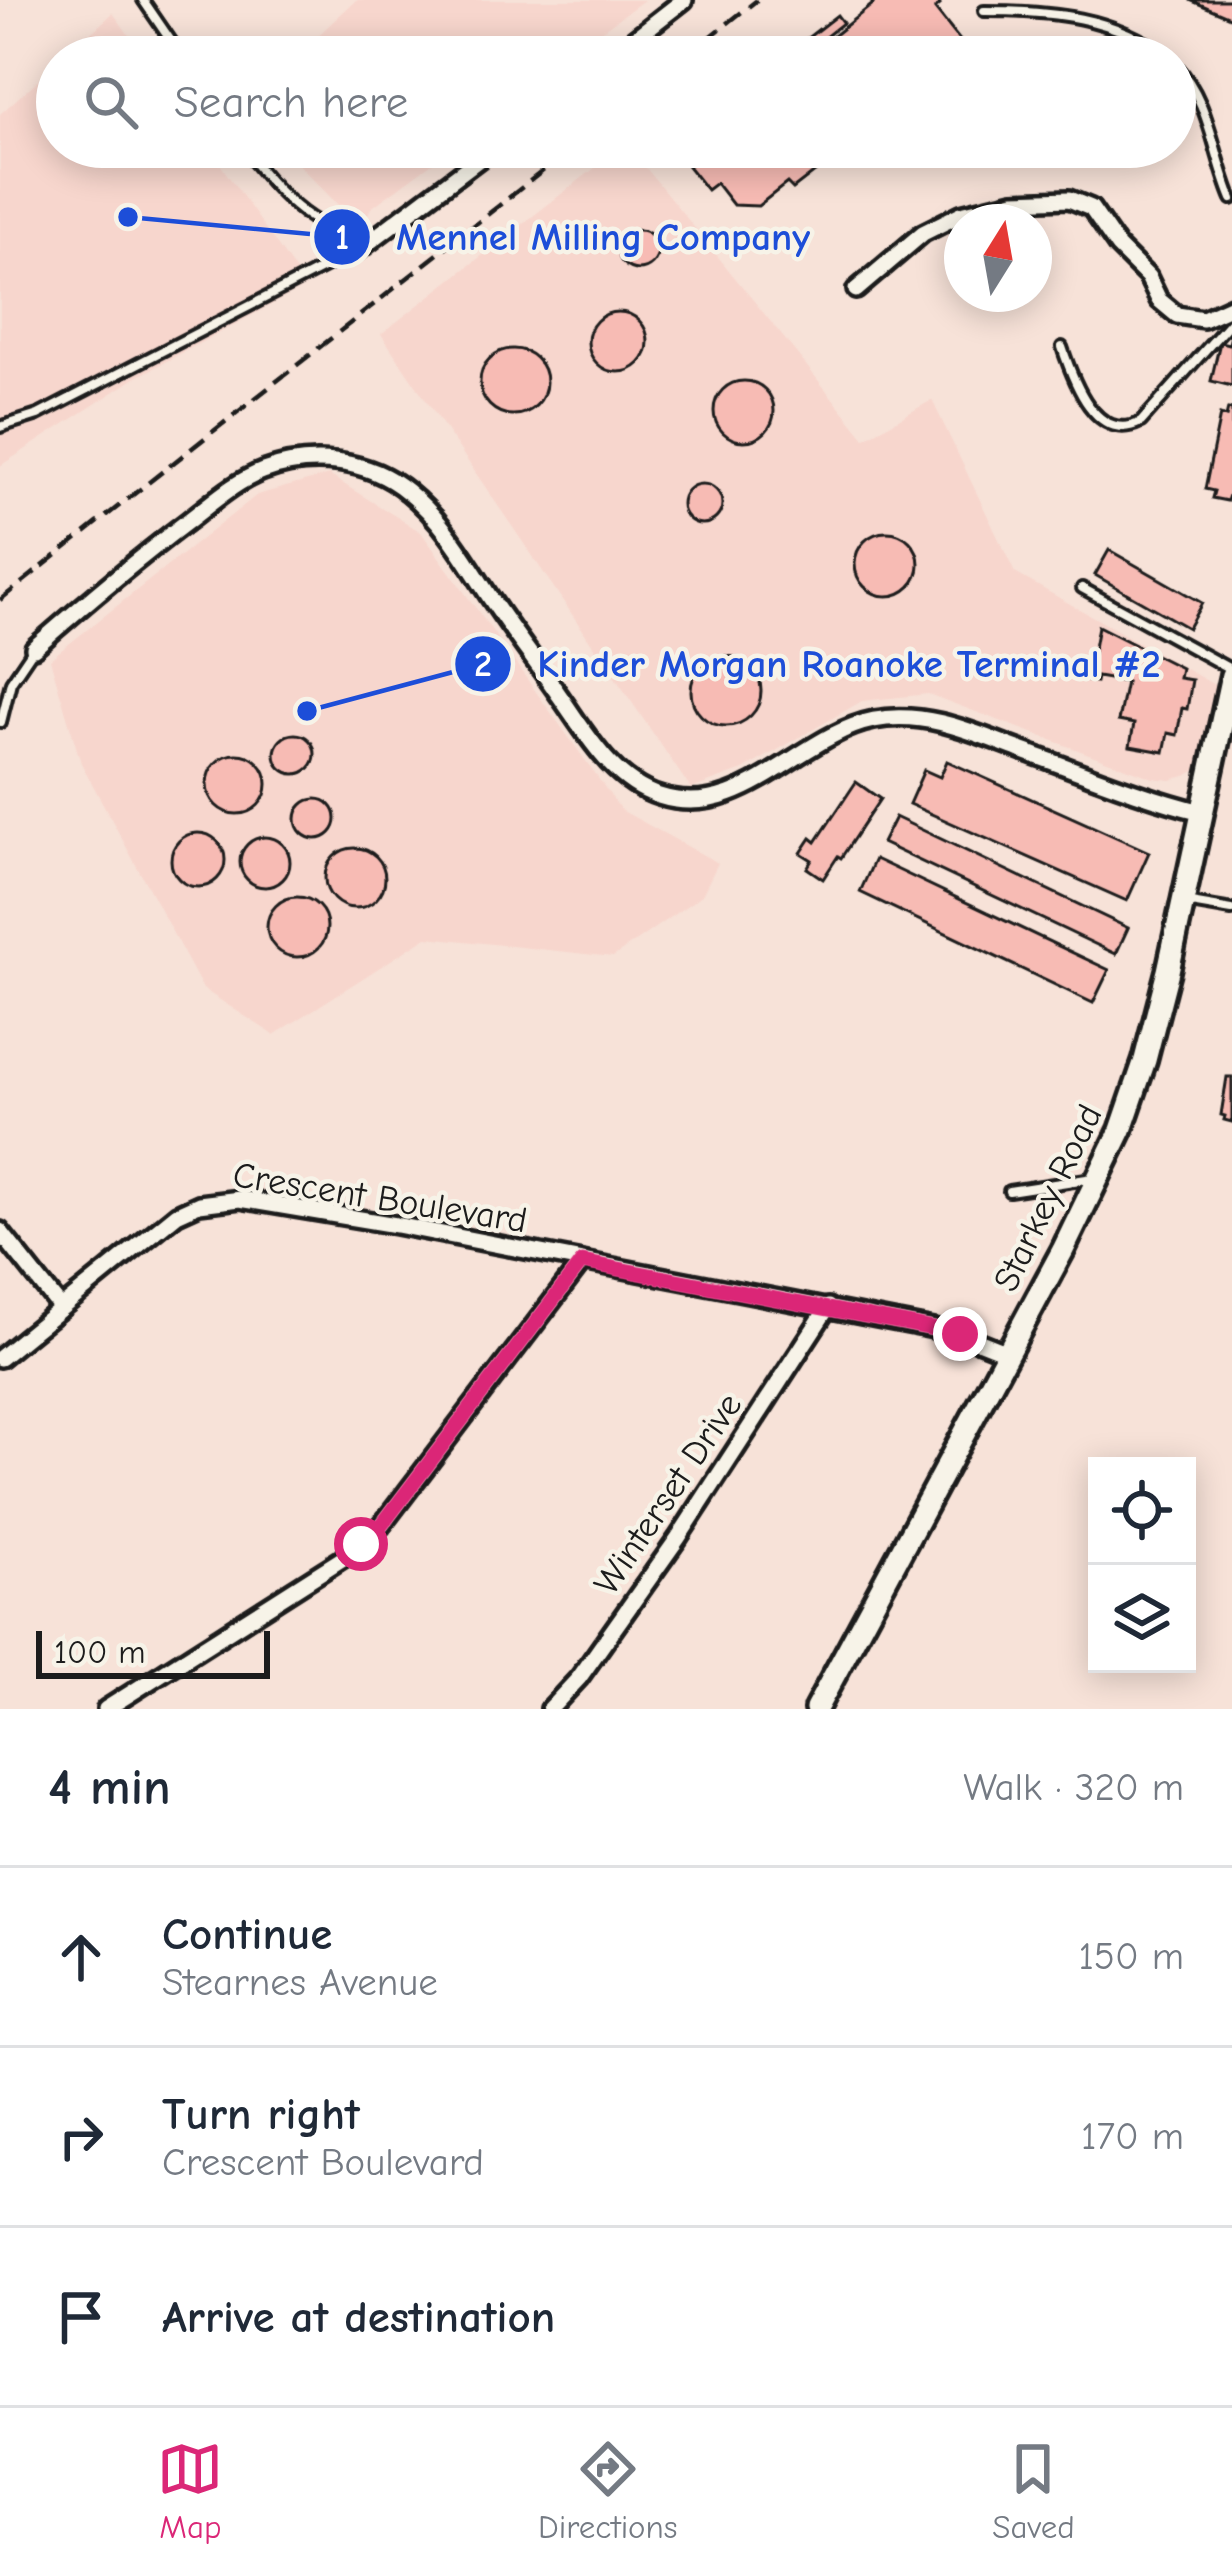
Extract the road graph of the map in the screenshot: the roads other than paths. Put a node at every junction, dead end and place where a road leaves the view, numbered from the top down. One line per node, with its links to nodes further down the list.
1 (143, 0): 4 (lane)
2 (684, 0): 5 (street)
3 (984, 11): 6 (lane)
4 (168, 36)
5 (638, 36)
6 (1135, 36)
7 (1196, 93): 10 (lane)
8 (261, 168): 11 (lane)
9 (467, 168): 11 (street)
10 (1232, 199)
11 (360, 249): 16 (lane)
12 (856, 290): 13 (street)
13 (1232, 306)
14 (1232, 320): 15 (lane)
15 (1062, 347)
16 (0, 427)
17 (1082, 588): 19 (lane)
18 (34, 648): 20 (lane); 21 (street)
19 (1231, 681): 21 (main road, Starkey Road)
20 (1, 722)
21 (1202, 812): 22 (main road, Starkey Road)
22 (1183, 901): 23 (lane); 24 (main road, Starkey Road)
23 (1232, 910)
24 (1100, 1177): 25 (lane); 30 (main road, Starkey Road)
25 (1010, 1191)
26 (0, 1232): 29 (street)
27 (582, 1262): 28 (street, Crescent Boulevard); 29 (street, Crescent Boulevard); 32 (street)
28 (828, 1307): 30 (street, Crescent Boulevard); 33 (street, Winterset Drive)
29 (61, 1308): 31 (street, Crescent Boulevard)
30 (1008, 1353): 34 (main road, Starkey Road)
31 (0, 1358)
32 (106, 1709)
33 (550, 1709)
34 (817, 1709)

